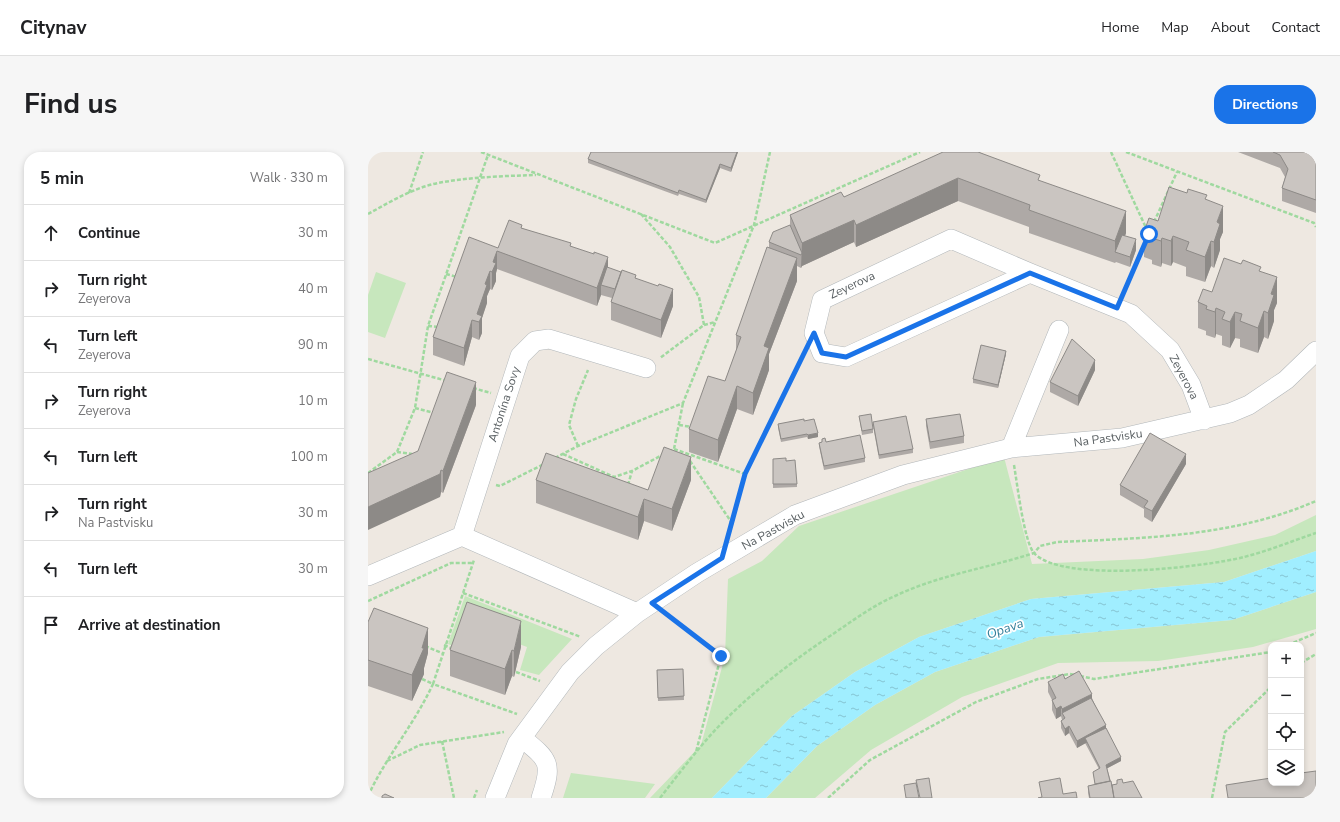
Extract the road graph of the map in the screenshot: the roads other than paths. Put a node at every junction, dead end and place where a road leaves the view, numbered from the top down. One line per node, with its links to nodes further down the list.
1 (1030, 273): 1 (street, Zeyerova); 5 (street, Zeyerova)
2 (1059, 330): 6 (street)
3 (1316, 351): 5 (street, Na Pastvisku)
4 (646, 368): 7 (street, Antonína Sovy)
5 (1204, 420): 6 (street, Na Pastvisku)
6 (1011, 448): 9 (street, Na Pastvisku)
7 (469, 539): 8 (street); 9 (street)
8 (368, 576)
9 (645, 608): 10 (street, Na Pastvisku)
10 (513, 735): 11 (street, Na Pastvisku); 12 (street)
11 (495, 798)
12 (541, 798)

